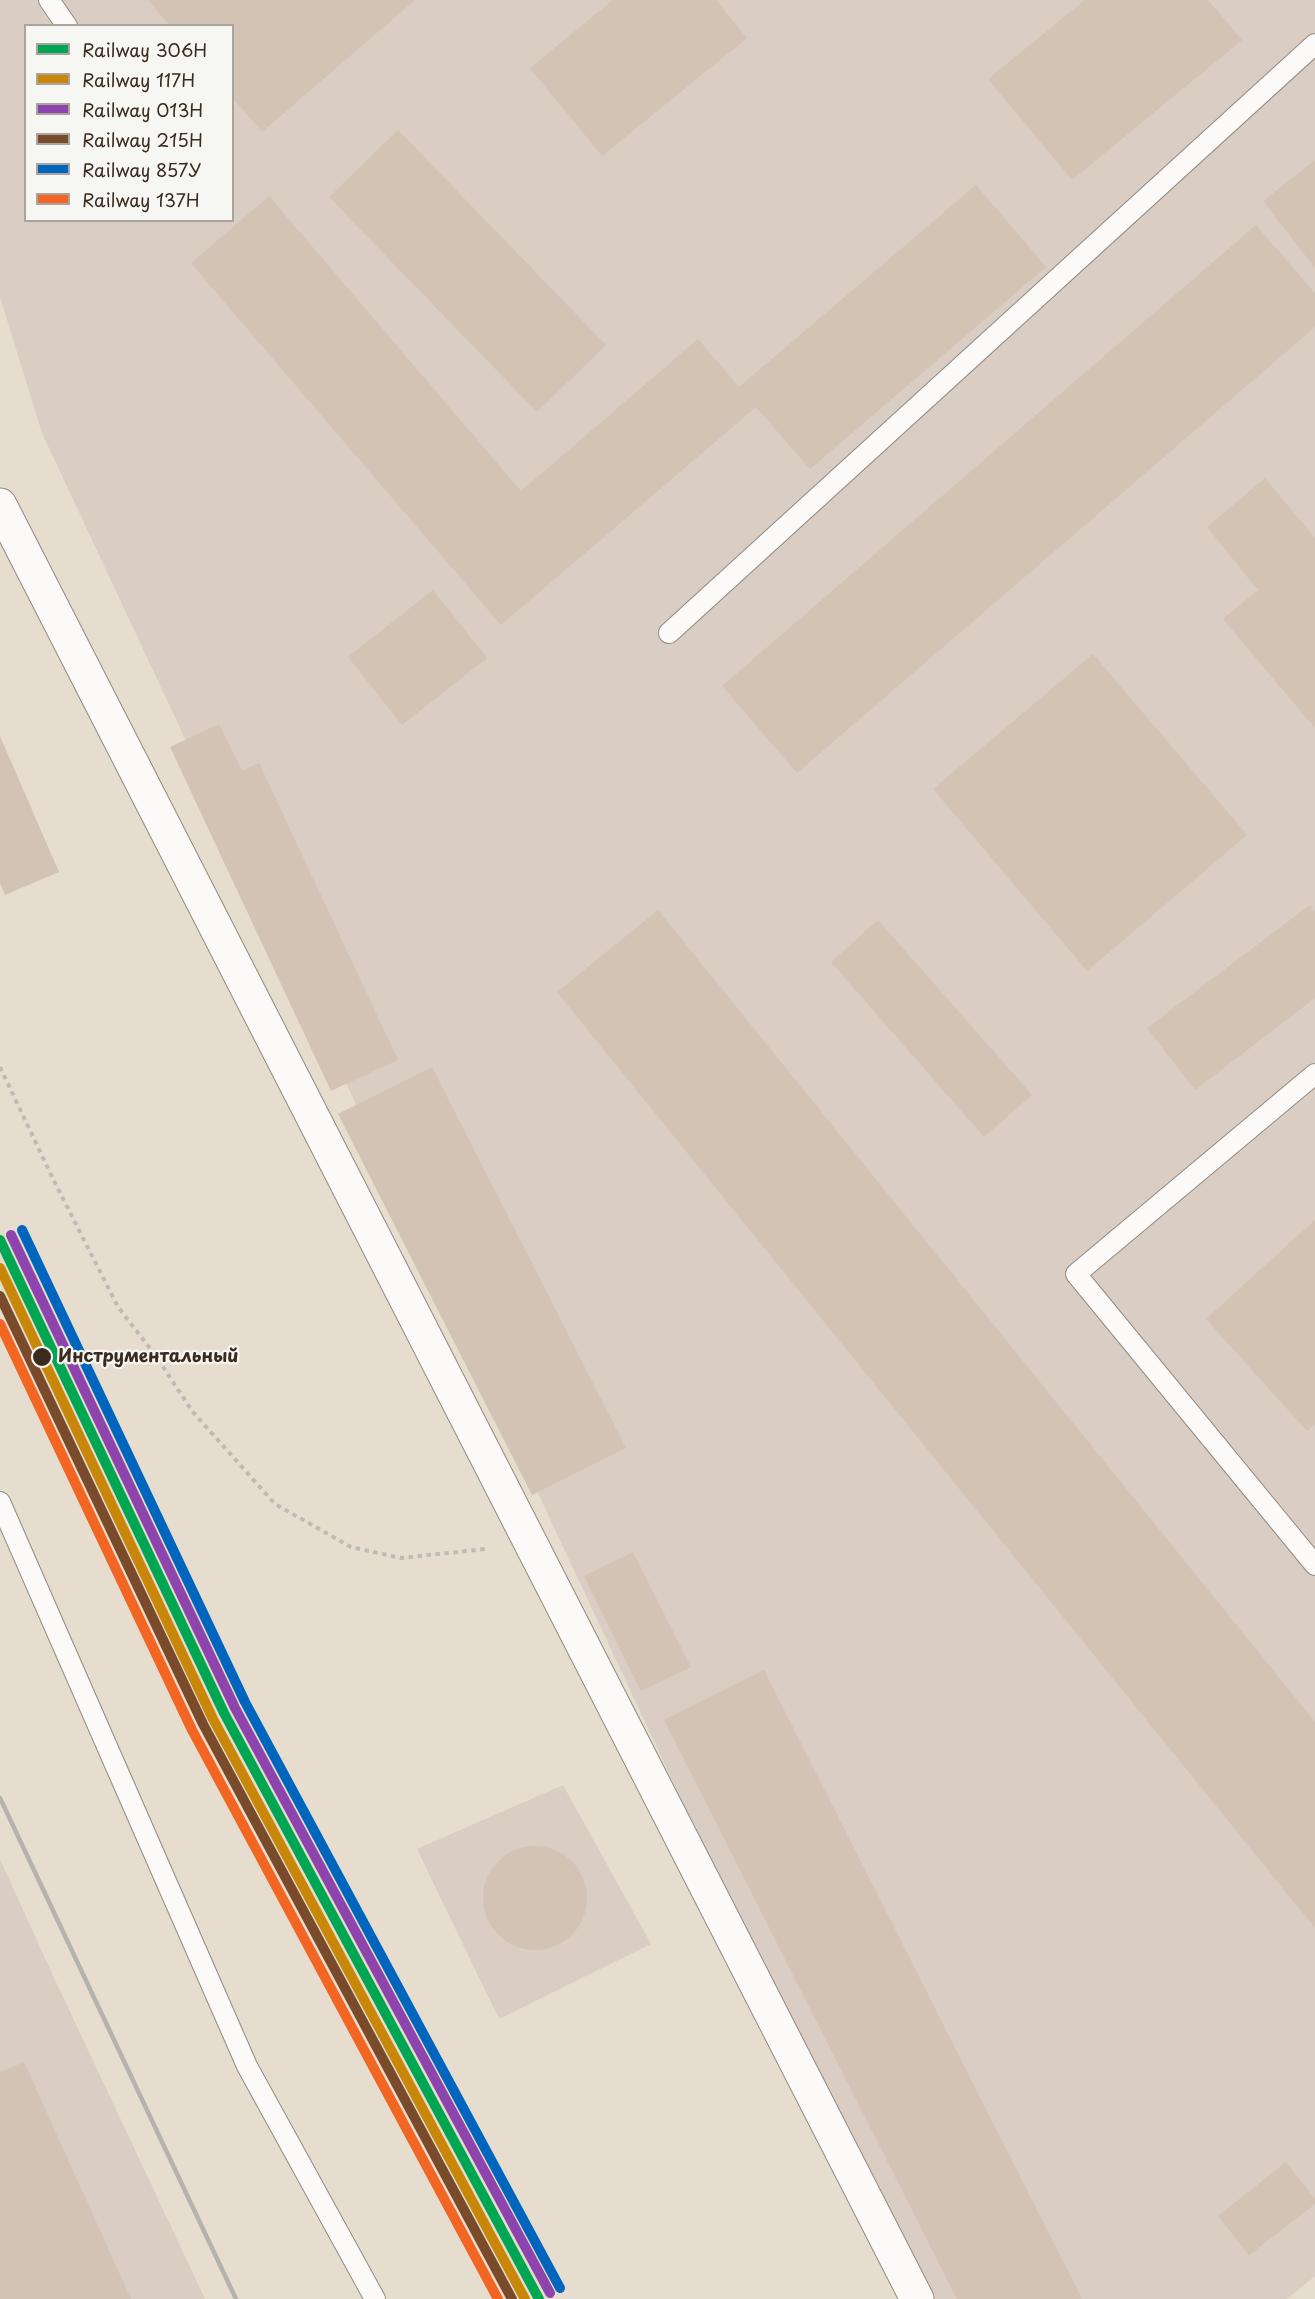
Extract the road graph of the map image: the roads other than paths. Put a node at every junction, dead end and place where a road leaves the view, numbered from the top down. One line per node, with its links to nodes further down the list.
1 (49, 0): 2 (lane)
2 (66, 24)
3 (1315, 44): 5 (lane)
4 (0, 505): 10 (street)
5 (669, 633)
6 (1315, 1074): 8 (lane)
7 (0, 1502): 9 (lane)
8 (1315, 1564)
9 (375, 2299)
10 (916, 2299)

